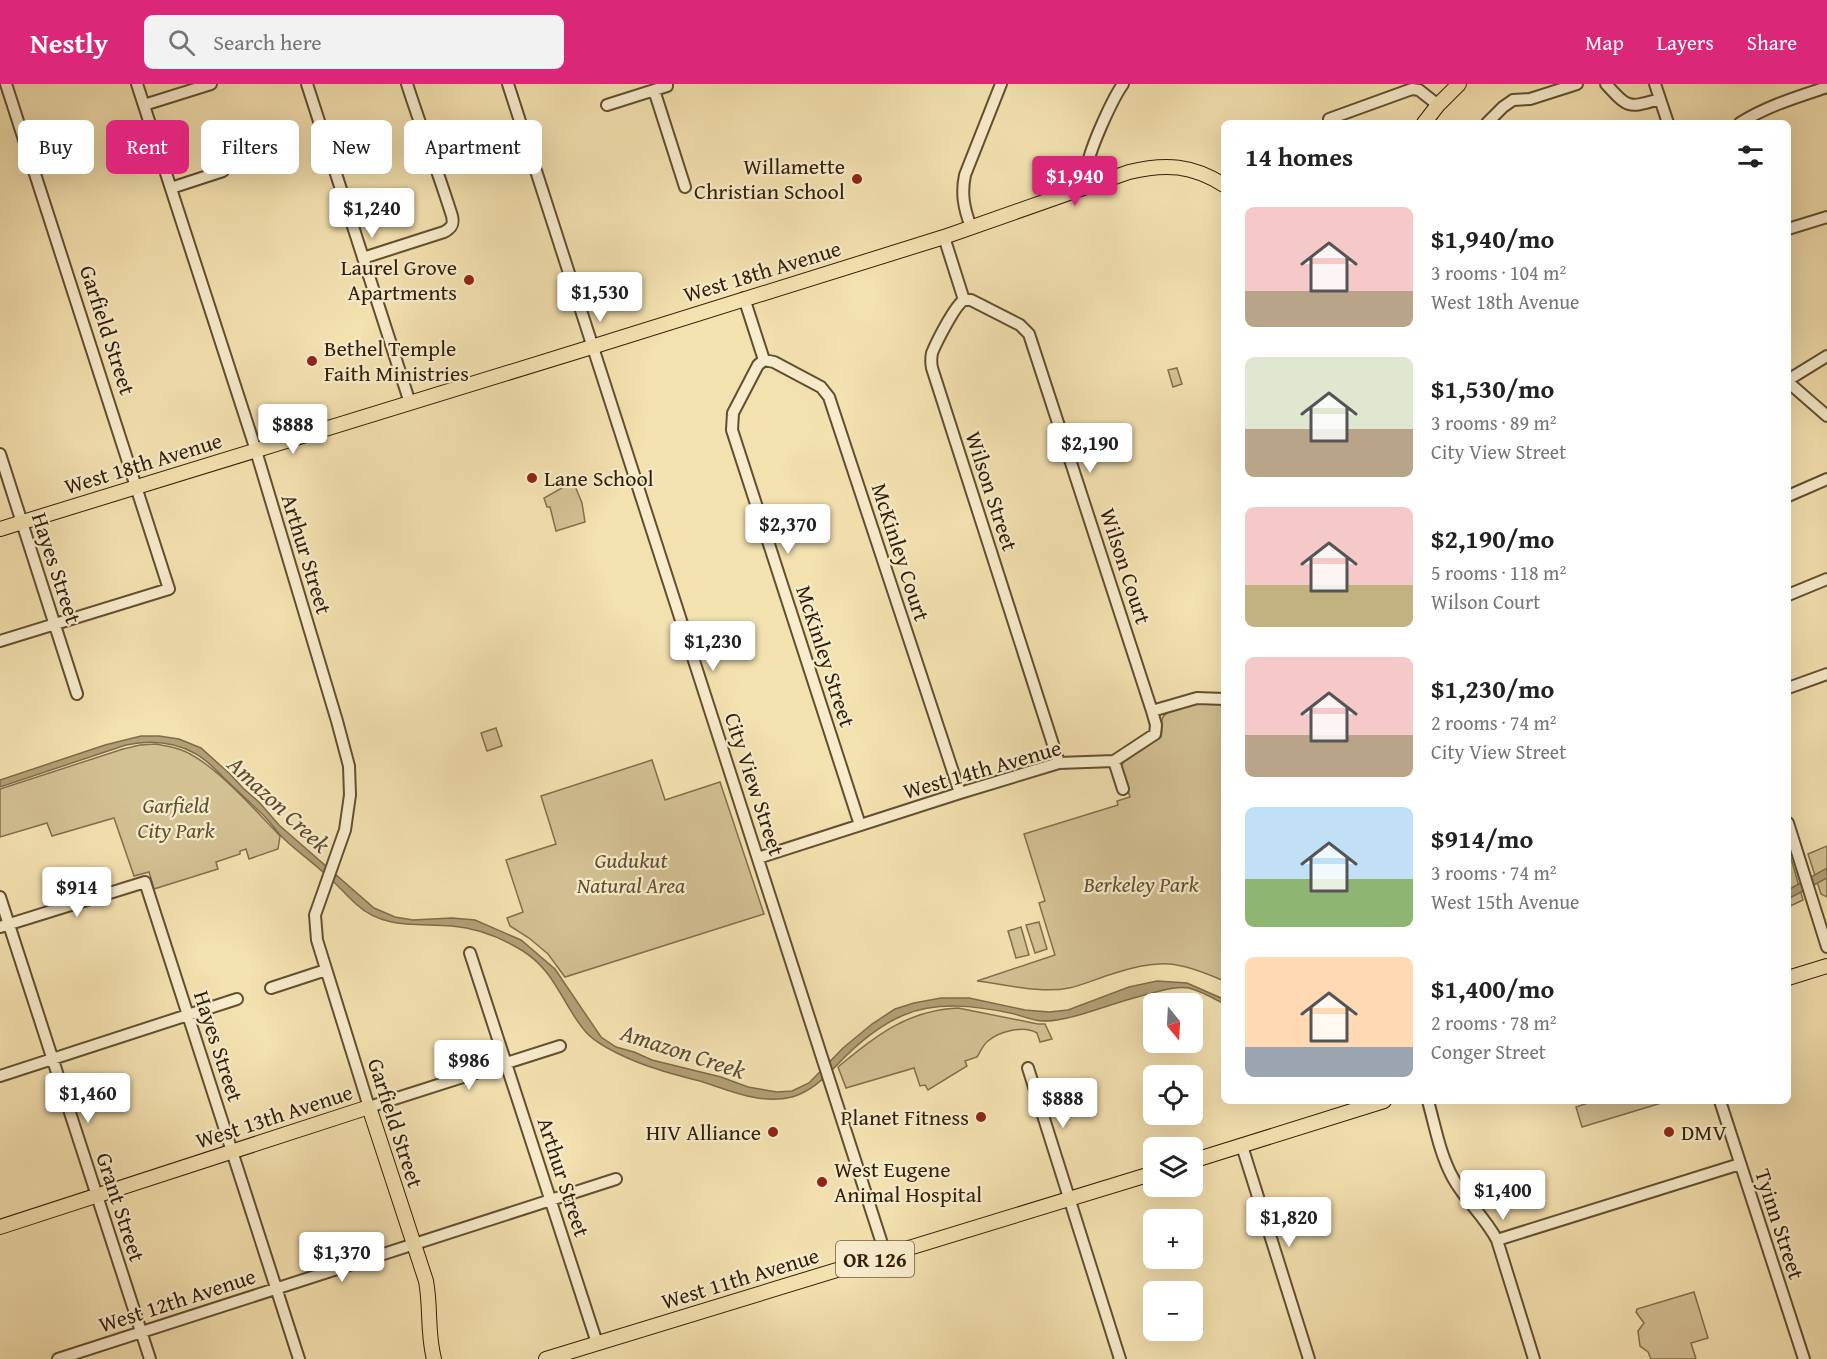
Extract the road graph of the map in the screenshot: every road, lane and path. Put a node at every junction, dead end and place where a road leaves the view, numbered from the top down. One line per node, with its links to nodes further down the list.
1 (6, 84): 47 (street, Garfield Street)
2 (137, 84): 17 (street, Arthur Street)
3 (211, 84): 17 (street)
4 (307, 84): 34 (street)
5 (407, 84): 34 (street)
6 (508, 84): 37 (street, City View Street)
7 (1001, 84): 31 (street)
8 (1123, 84): 27 (street)
9 (1459, 84): 19 (main road)
10 (1577, 84): 22 (street)
11 (1606, 84): 16 (street)
12 (1655, 84): 16 (street)
13 (667, 85): 15 (street)
14 (1827, 87): 24 (street)
15 (654, 90): 18 (street); 28 (street)
16 (1660, 99): 23 (street)
17 (144, 105): 29 (street, Arthur Street)
18 (607, 105)
19 (1438, 105): 20 (street); 21 (main road)
20 (1329, 119)
21 (1426, 120)
22 (1490, 120)
23 (1667, 120)
24 (1745, 120)
25 (214, 174): 29 (street)
26 (1221, 183): 27 (main road, West 18th Avenue)
27 (1090, 185): 31 (main road, West 18th Avenue)
28 (685, 186)
29 (171, 188): 44 (street, Arthur Street)
30 (1827, 217): 32 (street)
31 (971, 227): 33 (main road, West 18th Avenue)
32 (1791, 228)
33 (944, 237): 35 (main road, West 18th Avenue); 36 (street)
34 (363, 258): 42 (street)
35 (744, 298): 37 (main road, West 18th Avenue); 39 (street)
36 (964, 300): 59 (street, Wilson Court); 61 (street, Wilson Street)
37 (592, 347): 42 (main road, West 18th Avenue); 66 (street, City View Street)
38 (1827, 356): 40 (street)
39 (764, 360): 63 (street, McKinley Court); 64 (street, McKinley Street)
40 (1791, 379)
41 (1791, 384): 43 (street)
42 (410, 403): 44 (main road, West 18th Avenue)
43 (1827, 416)
44 (256, 450): 47 (main road, West 18th Avenue); 68 (street, Arthur Street)
45 (0, 454): 49 (street, Hayes Street)
46 (1827, 479): 48 (street)
47 (136, 487): 49 (main road, West 18th Avenue); 53 (street, Garfield Street)
48 (1791, 495)
49 (22, 522): 50 (main road, West 18th Avenue); 53 (street, Hayes Street)
50 (0, 529)
51 (1827, 579): 52 (street)
52 (1791, 594)
53 (54, 624): 54 (street); 57 (street, Hayes Street)
54 (0, 641)
55 (1827, 675): 56 (street)
56 (1791, 687)
57 (77, 694)
58 (1221, 699): 59 (street)
59 (1152, 711): 60 (street)
60 (1114, 761): 61 (street, West 14th Avenue); 62 (street)
61 (1059, 763): 63 (street, West 14th Avenue)
62 (1123, 789)
63 (960, 793): 64 (street, West 14th Avenue)
64 (860, 825): 66 (street, West 14th Avenue)
65 (1791, 832): 70 (street)
66 (758, 858): 99 (street, City View Street)
67 (0, 897): 69 (street, Grant Street)
68 (319, 900): 73 (street, Garfield Street)
69 (4, 926): 77 (street, Hayes Street); 79 (street, Grant Street)
70 (1827, 947)
71 (470, 953): 80 (street, Arthur Street)
72 (1827, 966): 74 (main road)
73 (326, 970): 75 (street); 86 (street, Garfield Street)
74 (1791, 977)
75 (271, 988)
76 (237, 999): 77 (street)
77 (188, 1015): 79 (street); 88 (street, Hayes Street)
78 (560, 1046): 80 (street, West 13th Avenue)
79 (52, 1059): 82 (street); 93 (street, Grant Street)
80 (506, 1064): 86 (street, West 13th Avenue); 95 (street, Arthur Street)
81 (1029, 1068): 94 (street)
82 (0, 1076)
83 (1375, 1104): 87 (main road)
84 (1429, 1104): 97 (street)
85 (1721, 1104): 90 (street, Tyinn Street)
86 (369, 1107): 88 (main road, West 13th Avenue); 98 (main road, Garfield Street)
87 (1242, 1146): 89 (main road); 111 (street)
88 (232, 1152): 93 (main road, West 13th Avenue); 100 (street, Hayes Street)
89 (1203, 1158)
90 (1740, 1164): 97 (street); 113 (street, Tyinn Street)
91 (1143, 1176): 94 (main road, West 11th Avenue / OR 126)
92 (616, 1179): 95 (street, West 12th Avenue)
93 (97, 1196): 96 (main road, West 13th Avenue); 102 (street, Grant Street)
94 (1070, 1199): 99 (main road, West 11th Avenue / OR 126); 110 (street)
95 (551, 1200): 98 (street, West 12th Avenue); 103 (street, Arthur Street)
96 (0, 1227)
97 (1497, 1240): 112 (street)
98 (414, 1244): 100 (street, West 12th Avenue); 101 (main road, Garfield Street)
99 (886, 1256): 103 (main road, West 11th Avenue / OR 126)
100 (277, 1288): 102 (street, West 12th Avenue); 106 (street, Hayes Street)
101 (429, 1331): 107 (main road, Garfield Street); 108 (main road)
102 (141, 1332): 104 (street, West 12th Avenue); 105 (street, Grant Street)
103 (597, 1343): 109 (main road, West 11th Avenue / OR 126)
104 (58, 1359)
105 (150, 1359)
106 (299, 1359)
107 (434, 1359)
108 (439, 1359)
109 (546, 1359)
110 (1120, 1359)
111 (1309, 1359)
112 (1534, 1359)
113 (1804, 1359)

